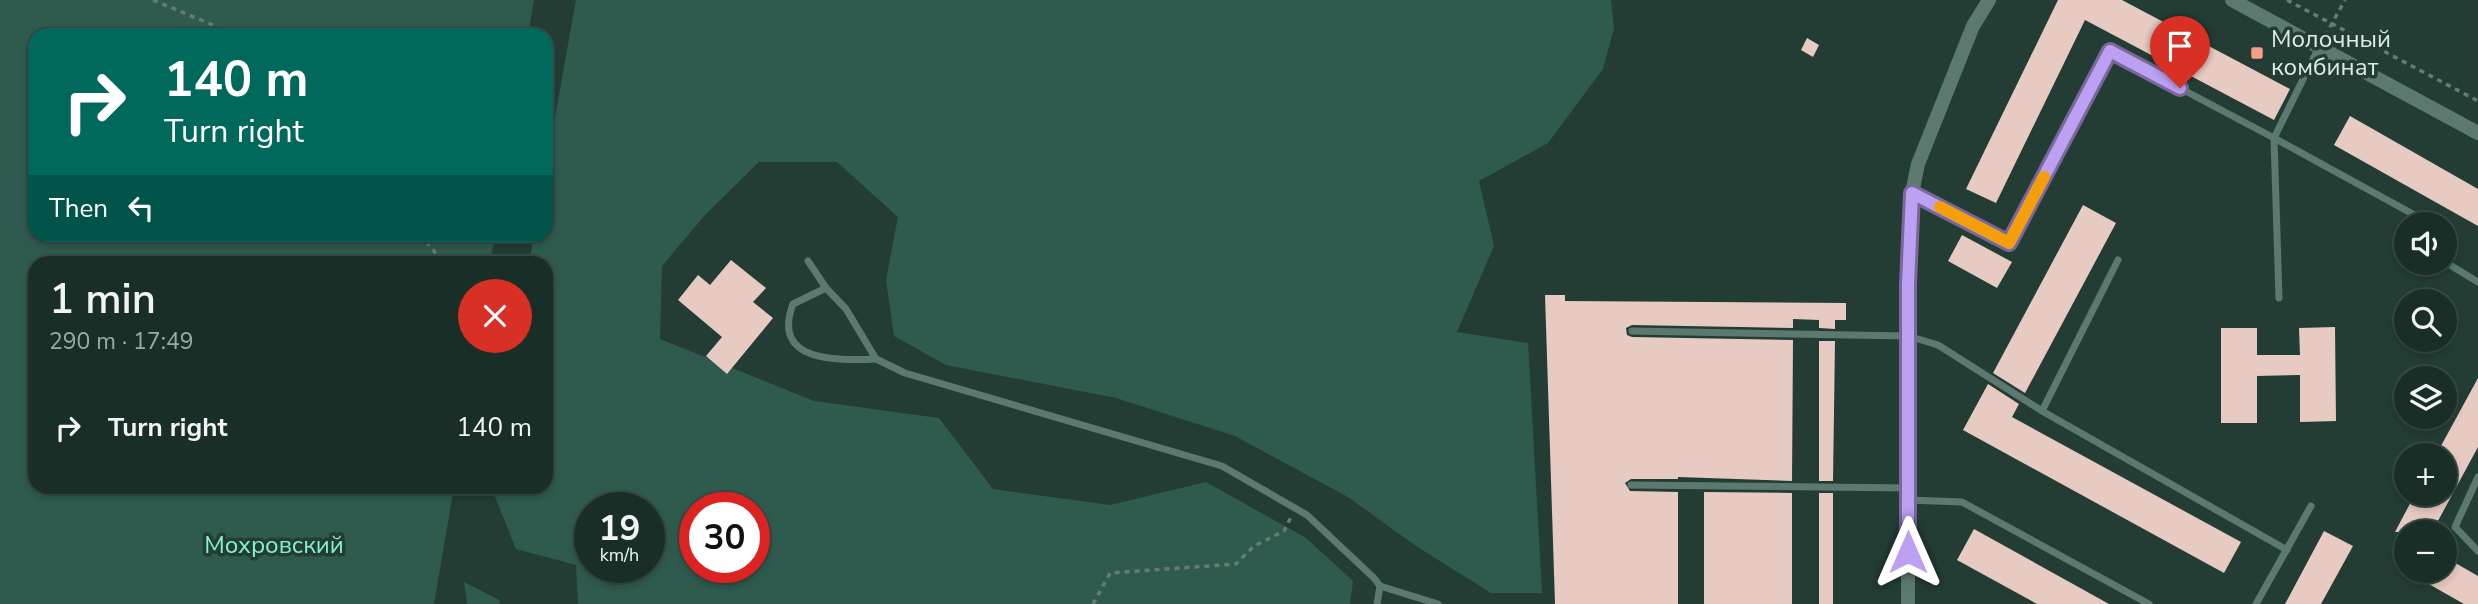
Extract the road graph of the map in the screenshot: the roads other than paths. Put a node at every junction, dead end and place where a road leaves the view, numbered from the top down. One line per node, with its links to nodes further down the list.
1 (1989, 0): 6 (street)
2 (2232, 0): 3 (street)
3 (2319, 47): 4 (street); 5 (lane)
4 (2478, 134)
5 (2274, 138): 6 (lane); 7 (lane); 13 (lane)
6 (1912, 193): 15 (street)
7 (2409, 212)
8 (2119, 260): 17 (lane)
9 (808, 261): 12 (lane)
10 (2457, 269): 11 (lane)
11 (2478, 282)
12 (825, 288): 16 (lane); 16 (lane)
13 (2278, 298)
14 (1632, 331): 15 (lane)
15 (1908, 336): 17 (lane); 20 (street)
16 (876, 359): 24 (lane)
17 (2042, 411): 22 (lane)
18 (2478, 477): 23 (lane)
19 (1631, 485): 20 (lane)
20 (1908, 494): 27 (street); 28 (lane)
21 (2311, 506): 22 (lane)
22 (2287, 550): 29 (lane)
23 (2478, 551)
24 (1380, 586): 25 (lane); 26 (lane)
25 (1377, 604)
26 (1438, 604)
27 (1908, 604)
28 (2150, 604)
29 (2256, 604)

